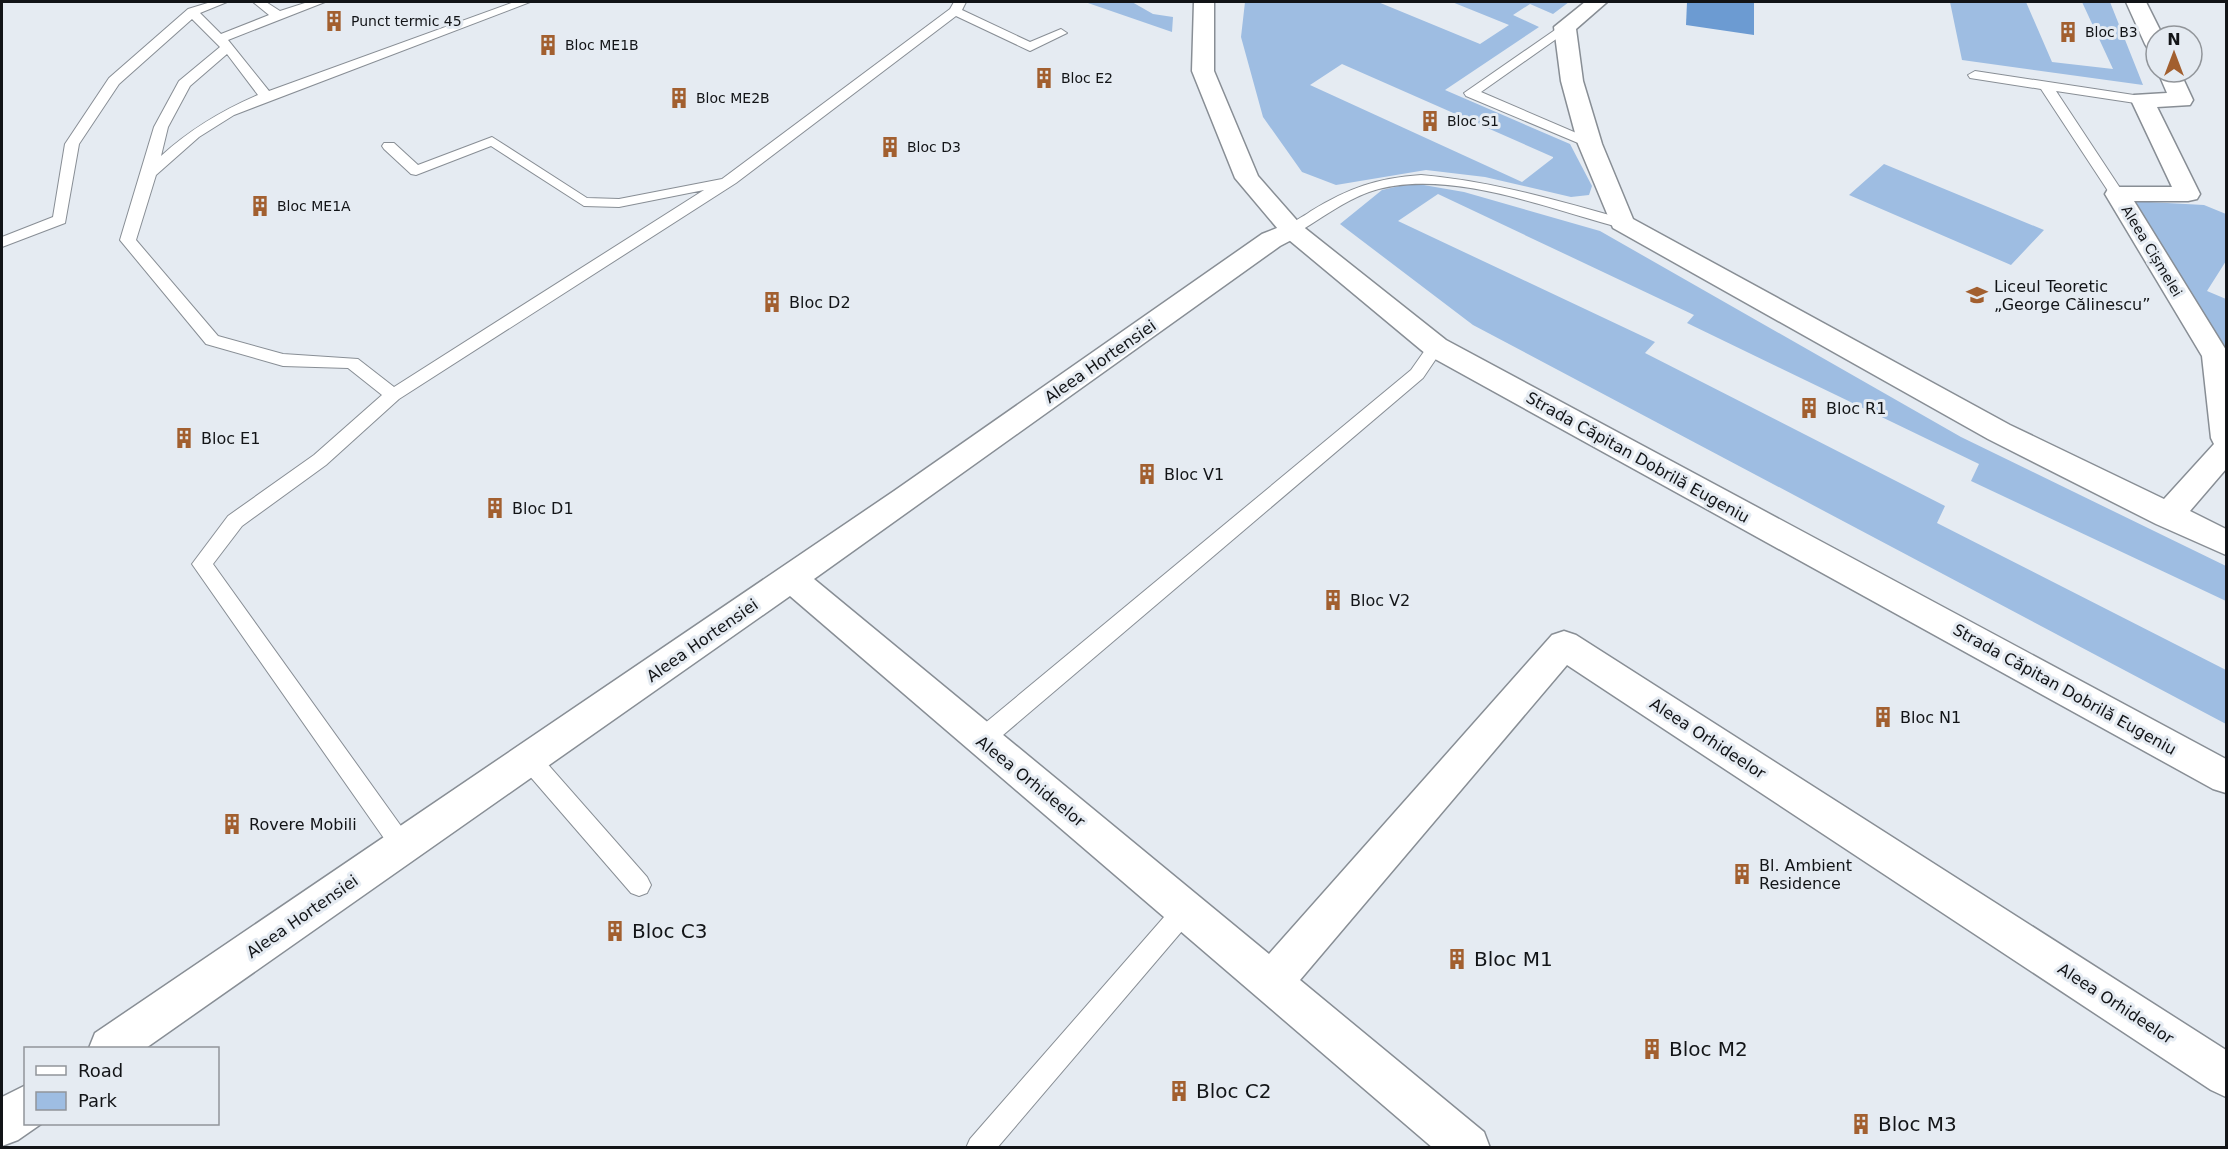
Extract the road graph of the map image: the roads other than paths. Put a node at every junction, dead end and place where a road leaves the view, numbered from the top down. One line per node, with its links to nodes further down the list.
1 (221, 2): 9 (lane)
2 (259, 2): 10 (lane)
3 (320, 2): 10 (lane)
4 (524, 2): 18 (lane)
5 (1204, 2): 26 (street, Strada Căpitan Dobrilă Eugeniu)
6 (1597, 2): 12 (street)
7 (2136, 2): 11 (street)
8 (958, 6): 13 (lane); 23 (lane)
9 (192, 12): 14 (lane); 27 (lane)
10 (278, 16): 14 (lane)
11 (2146, 24)
12 (1565, 27): 20 (street); 20 (lane)
13 (1061, 33)
14 (224, 43): 18 (lane); 22 (lane)
15 (1976, 75): 17 (lane)
16 (2175, 84): 19 (street)
17 (2045, 85): 19 (lane); 24 (lane)
18 (266, 97): 22 (lane)
19 (2142, 100): 24 (street, Aleea Cișmelei)
20 (1590, 144): 25 (street)
21 (389, 146): 23 (lane)
22 (149, 173): 29 (lane)
23 (731, 180): 29 (lane)
24 (2117, 194): 30 (street, Aleea Cișmelei)
25 (1622, 223): 26 (lane); 32 (street)
26 (1292, 230): 28 (street, Strada Căpitan Dobrilă Eugeniu); 34 (street, Aleea Hortensiei)
27 (2, 242)
28 (1436, 347): 35 (lane); 37 (street, Strada Căpitan Dobrilă Eugeniu)
29 (393, 395): 38 (lane)
30 (2226, 438)
31 (2226, 450): 32 (street)
32 (2167, 516): 33 (street)
33 (2226, 543)
34 (791, 578): 35 (street, Aleea Orhideelor); 36 (street, Aleea Hortensiei)
35 (981, 740): 40 (street, Aleea Orhideelor)
36 (529, 759): 38 (street, Aleea Hortensiei); 39 (lane)
37 (2226, 777)
38 (403, 847): 42 (street, Aleea Hortensiei)
39 (639, 885)
40 (1186, 909): 41 (street, Aleea Orhideelor); 46 (lane)
41 (1272, 982): 43 (street, Aleea Orhideelor); 47 (street, Aleea Orhideelor)
42 (111, 1047)
43 (2226, 1075)
44 (24, 1108): 45 (street)
45 (2, 1124)
46 (979, 1148)
47 (1468, 1148)

